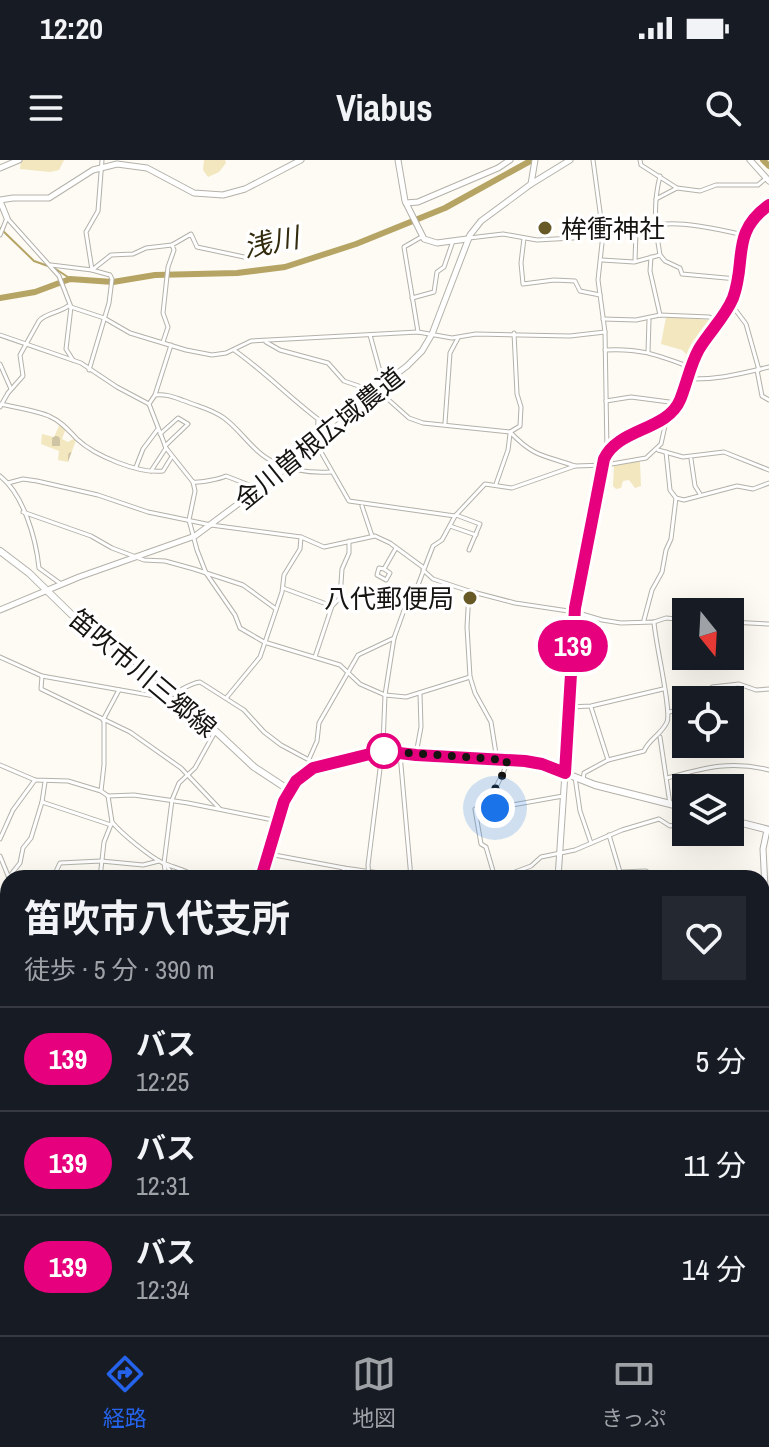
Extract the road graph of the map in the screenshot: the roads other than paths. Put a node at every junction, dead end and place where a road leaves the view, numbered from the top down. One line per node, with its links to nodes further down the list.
1 (19, 160): 12 (street)
2 (102, 160): 11 (street)
3 (301, 160): 11 (street)
4 (398, 160): 19 (street)
5 (510, 160): 19 (street)
6 (535, 160): 15 (street)
7 (570, 160): 15 (street, 金川曽根広域農道)
8 (593, 160): 23 (street)
9 (640, 160): 13 (street)
10 (750, 160): 14 (street)
11 (100, 167): 18 (street); 39 (street)
12 (0, 168)
13 (660, 176): 16 (street); 17 (street)
14 (767, 180): 16 (street)
15 (533, 181): 29 (street, 金川曽根広域農道)
16 (677, 188): 17 (street)
17 (654, 200): 22 (street)
18 (0, 201): 21 (street)
19 (406, 204): 27 (street)
20 (769, 205): 26 (main road)
21 (7, 218): 25 (street); 38 (street)
22 (656, 227): 24 (street); 26 (street); 33 (street)
23 (602, 232): 24 (street); 28 (street); 36 (street)
24 (636, 232): 37 (street)
25 (1, 234)
26 (743, 235): 40 (main road)
27 (422, 236): 30 (street); 42 (street)
28 (524, 238): 29 (street); 41 (street)
29 (467, 239): 30 (street); 32 (street, 金川曽根広域農道)
30 (453, 241): 32 (street); 42 (street)
31 (172, 245): 34 (street); 39 (street); 57 (street)
32 (464, 249): 53 (street, 金川曽根広域農道)
33 (660, 255): 35 (street); 40 (street)
34 (244, 257)
35 (651, 257): 37 (street); 45 (street)
36 (602, 260): 37 (street); 41 (street)
37 (635, 261)
38 (51, 266): 39 (street); 44 (street)
39 (92, 270): 46 (street)
40 (737, 279): 43 (main road)
41 (600, 295): 48 (street)
42 (412, 298): 50 (street)
43 (730, 303): 49 (main road); 69 (street)
44 (71, 307): 46 (street); 59 (street); 64 (street)
45 (660, 315): 47 (street); 49 (street)
46 (104, 318): 57 (street); 68 (street)
47 (648, 318): 48 (street); 63 (street)
48 (603, 319): 51 (street)
49 (720, 322): 66 (main road)
50 (418, 332): 53 (street); 55 (street)
51 (605, 332): 52 (street); 62 (street)
52 (514, 333): 56 (street); 84 (street)
53 (432, 334): 56 (street); 71 (street, 金川曽根広域農道)
54 (0, 335): 59 (street)
55 (370, 335): 58 (street); 71 (street)
56 (458, 338): 82 (street)
57 (163, 342): 60 (street)
58 (266, 342): 61 (street); 73 (street)
59 (25, 344): 64 (street); 72 (street)
60 (171, 345): 61 (street); 74 (street)
61 (234, 350): 85 (street)
62 (605, 350): 63 (street); 77 (street)
63 (648, 352): 66 (street)
64 (73, 360): 68 (street)
65 (0, 364): 72 (street)
66 (691, 367): 70 (main road)
67 (769, 367): 69 (street)
68 (89, 370): 79 (street)
69 (758, 370): 70 (street); 76 (street)
70 (687, 379): 78 (main road)
71 (384, 381): 73 (street, 金川曽根広域農道); 75 (street)
72 (11, 389): 80 (street)
73 (374, 391): 75 (street); 85 (street, 金川曽根広域農道)
74 (155, 395): 79 (street); 95 (street)
75 (388, 398): 82 (street)
76 (769, 400)
77 (606, 401): 78 (street); 88 (street)
78 (678, 403): 81 (main road)
79 (149, 404): 83 (street)
80 (0, 406): 94 (street)
81 (667, 414): 87 (street); 88 (main road)
82 (445, 423): 84 (street)
83 (159, 431): 86 (street); 86 (street); 94 (street)
84 (510, 432): 93 (street); 103 (street)
85 (317, 445): 95 (street, 金川曽根広域農道); 98 (street)
86 (165, 447): 90 (street); 97 (street)
87 (658, 450): 89 (street); 92 (street)
88 (607, 452): 92 (main road)
89 (666, 452): 91 (street); 106 (street)
90 (171, 457): 97 (street); 100 (street)
91 (691, 458): 96 (street); 105 (street)
92 (602, 465): 93 (street); 132 (main road)
93 (575, 466): 103 (street)
94 (136, 467): 97 (street)
95 (287, 467): 98 (street); 104 (street, 金川曽根広域農道)
96 (769, 470)
97 (151, 471)
98 (332, 472): 107 (street)
99 (0, 476): 101 (street)
100 (193, 482): 104 (street); 110 (street)
101 (8, 483): 108 (street); 110 (street)
102 (769, 483): 105 (street)
103 (496, 484): 109 (street)
104 (259, 489): 111 (street, 金川曽根広域農道)
105 (700, 494): 106 (street)
106 (676, 498): 134 (street)
107 (362, 505): 109 (street); 115 (street)
108 (23, 512): 121 (street); 125 (street)
109 (455, 515): 112 (street); 113 (street)
110 (189, 520): 111 (street); 114 (street)
111 (211, 525): 114 (street, 金川曽根広域農道); 116 (street)
112 (450, 526): 113 (street); 123 (street)
113 (476, 535): 119 (street)
114 (195, 536): 121 (street, 金川曽根広域農道); 124 (street)
115 (372, 536): 117 (street); 118 (street)
116 (301, 537): 117 (street); 126 (street)
117 (349, 541): 129 (street)
118 (396, 548): 122 (street); 123 (street)
119 (469, 550)
120 (0, 551): 127 (main road, 笛吹市川三郷線)
121 (138, 557): 124 (street); 125 (street, 金川曽根広域農道)
122 (384, 569)
123 (424, 569): 128 (street); 138 (street)
124 (206, 573): 130 (street); 139 (street)
125 (61, 584): 127 (street, 金川曽根広域農道)
126 (283, 588): 129 (street); 130 (street)
127 (47, 591): 131 (street, 金川曽根広域農道); 149 (main road, 笛吹市川三郷線)
128 (469, 591): 132 (street); 144 (street)
129 (332, 606): 141 (street)
130 (276, 609): 139 (street)
131 (0, 610)
132 (575, 612): 134 (street); 154 (main road)
133 (672, 619): 135 (street)
134 (644, 621): 135 (street)
135 (654, 622): 146 (street)
136 (744, 623): 137 (street)
137 (769, 624)
138 (394, 638): 142 (street); 151 (street)
139 (264, 642): 141 (street); 152 (street)
140 (0, 657): 143 (street)
141 (314, 658): 142 (street)
142 (349, 671): 151 (street); 163 (street)
143 (42, 676): 148 (street); 157 (street)
144 (470, 677): 150 (street); 164 (street)
145 (721, 686): 147 (street)
146 (663, 689): 153 (street); 156 (street)
147 (769, 689)
148 (119, 690): 149 (street); 157 (street)
149 (175, 693): 152 (street); 158 (main road, 笛吹市川三郷線)
150 (420, 694): 151 (street); 162 (street)
151 (385, 695): 160 (street)
152 (226, 698): 163 (street)
153 (591, 706): 154 (street); 166 (street)
154 (569, 707): 170 (main road)
155 (672, 711): 156 (street)
156 (669, 712): 159 (street)
157 (104, 720): 171 (street); 178 (street)
158 (215, 732): 171 (street); 177 (main road, 笛吹市川三郷線)
159 (659, 735): 166 (street); 173 (street)
160 (382, 751): 161 (main road); 168 (main road); 206 (street)
161 (399, 754): 162 (main road); 207 (street)
162 (416, 755): 164 (main road)
163 (309, 760): 168 (street)
164 (497, 760): 165 (main road)
165 (507, 760): 170 (main road); 183 (street)
166 (608, 760): 175 (street)
167 (0, 765): 174 (street)
168 (313, 768): 177 (main road)
169 (769, 770): 173 (street)
170 (565, 773): 172 (main road); 180 (street)
171 (187, 775): 181 (street); 185 (street)
172 (575, 777): 175 (main road); 193 (street)
173 (667, 778): 184 (street)
174 (35, 780): 176 (street); 192 (street)
175 (583, 780): 184 (main road)
176 (45, 782): 178 (street); 182 (street)
177 (289, 790): 186 (main road)
178 (101, 791): 179 (street)
179 (108, 796): 181 (street); 187 (street)
180 (563, 796): 183 (street); 194 (street)
181 (172, 800): 185 (street); 197 (street)
182 (42, 802): 187 (street); 199 (street)
183 (490, 804): 208 (street)
184 (670, 804)
185 (219, 808): 186 (street)
186 (278, 821): 195 (main road)
187 (112, 824): 196 (street); 197 (street)
188 (744, 824): 190 (main road)
189 (672, 826): 191 (street)
190 (768, 830): 212 (street)
191 (609, 835): 193 (street); 211 (street)
192 (0, 839)
193 (591, 843): 194 (street)
194 (560, 852): 209 (street); 210 (street)
195 (269, 854): 198 (street); 205 (main road)
196 (101, 861): 197 (street); 200 (street); 201 (street)
197 (163, 863): 202 (street); 203 (street); 204 (street)
198 (344, 868): 206 (street)
199 (15, 870)
200 (57, 870)
201 (100, 870)
202 (164, 870)
203 (169, 870)
204 (186, 870)
205 (264, 870)
206 (368, 870)
207 (411, 870)
208 (493, 870)
209 (520, 870)
210 (559, 870)
211 (619, 870)
212 (764, 870)
213 (0, 1321): 214 (street)
214 (0, 1330)

